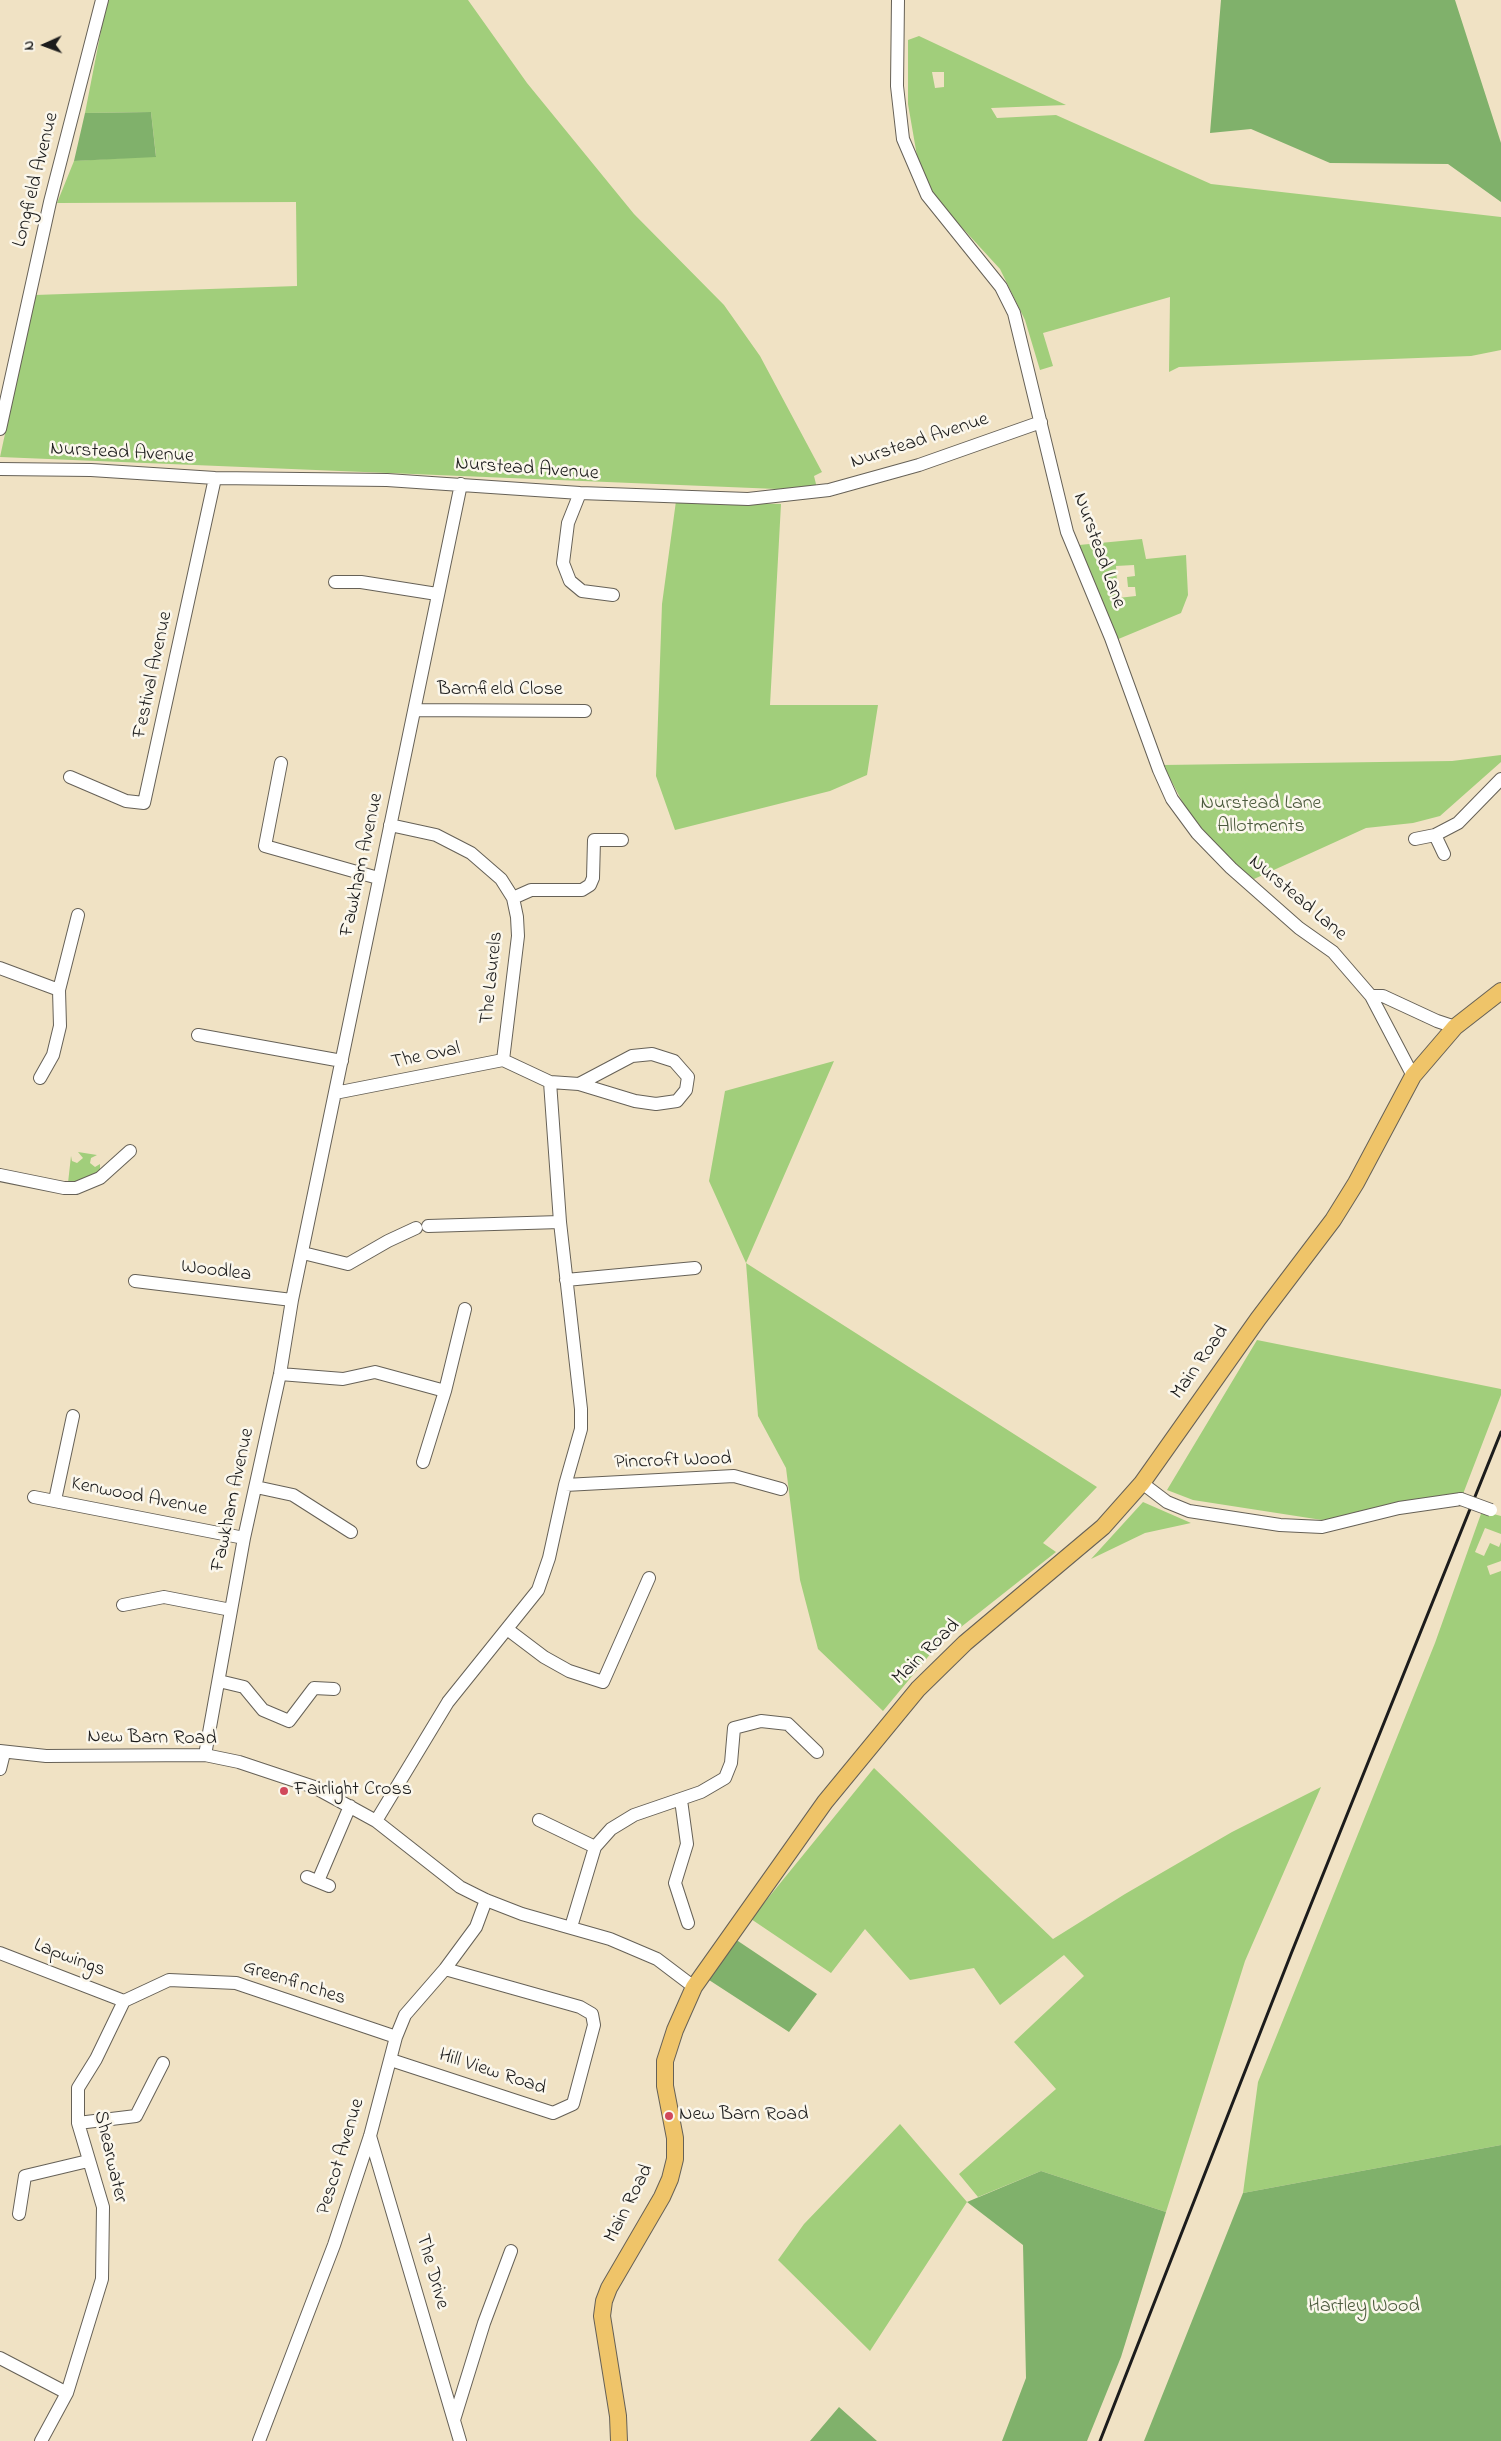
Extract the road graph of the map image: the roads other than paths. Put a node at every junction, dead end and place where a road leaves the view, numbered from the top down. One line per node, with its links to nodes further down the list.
1 (102, 0): 4 (street, Longfield Avenue)
2 (898, 0): 3 (street, Nurstead Lane)
3 (1041, 422): 8 (street, Nurstead Avenue); 28 (street, Nurstead Lane)
4 (0, 429)
5 (0, 469): 6 (street, Nurstead Avenue)
6 (214, 478): 7 (street, Nurstead Avenue); 15 (street, Festival Avenue)
7 (460, 484): 8 (street, Nurstead Avenue); 10 (street, Fawkham Avenue)
8 (580, 493): 11 (street)
9 (335, 582): 10 (street)
10 (437, 594): 12 (street, Fawkham Avenue)
11 (613, 596)
12 (415, 710): 13 (street, Barnfield Close); 17 (street, Fawkham Avenue)
13 (585, 711)
14 (281, 763): 22 (street)
15 (70, 777)
16 (1501, 780): 18 (street)
17 (390, 825): 22 (street, Fawkham Avenue); 23 (street, The Laurels)
18 (1435, 835): 19 (street); 21 (street)
19 (1415, 839)
20 (622, 840): 23 (street)
21 (1444, 854)
22 (378, 878): 31 (street, Fawkham Avenue)
23 (512, 898): 32 (street, The Laurels)
24 (78, 915): 26 (street)
25 (0, 968): 26 (street)
26 (60, 990): 34 (street)
27 (1501, 991): 29 (main road, Main Road)
28 (1372, 996): 29 (street); 33 (street, Nurstead Lane)
29 (1454, 1027): 33 (main road, Main Road)
30 (198, 1035): 31 (street)
31 (342, 1060): 37 (street, Fawkham Avenue)
32 (503, 1060): 35 (street); 37 (street, The Oval)
33 (1413, 1076): 51 (main road, Main Road)
34 (40, 1078)
35 (550, 1082): 36 (street); 40 (street)
36 (580, 1084): 36 (street)
37 (334, 1093): 41 (street, Fawkham Avenue)
38 (130, 1151): 39 (street)
39 (0, 1175)
40 (560, 1222): 41 (street); 43 (street)
41 (303, 1253): 45 (street, Fawkham Avenue)
42 (695, 1268): 43 (street)
43 (566, 1280): 52 (street)
44 (135, 1281): 45 (street, Woodlea)
45 (292, 1300): 47 (street, Fawkham Avenue)
46 (465, 1309): 48 (street)
47 (280, 1374): 48 (street); 53 (street, Fawkham Avenue)
48 (444, 1391): 50 (street)
49 (73, 1416): 56 (street, Kenwood Avenue)
50 (423, 1462)
51 (1142, 1483): 57 (street, bridge); 81 (main road, Main Road)
52 (564, 1485): 54 (street, Pincroft Wood); 63 (street)
53 (256, 1487): 58 (street); 59 (street, Fawkham Avenue)
54 (781, 1489)
55 (34, 1497): 56 (street, Kenwood Avenue)
56 (56, 1500): 59 (street, Kenwood Avenue)
57 (1496, 1511)
58 (350, 1532)
59 (244, 1538): 62 (street, Fawkham Avenue)
60 (649, 1578): 63 (street)
61 (123, 1605): 62 (street)
62 (231, 1610): 64 (street, Fawkham Avenue)
63 (507, 1629): 73 (street)
64 (219, 1681): 65 (street); 68 (street, Fawkham Avenue)
65 (334, 1689)
66 (2, 1752): 68 (street, New Barn Road); 69 (street)
67 (817, 1752): 70 (street)
68 (205, 1755): 71 (street, New Barn Road)
69 (0, 1769)
70 (681, 1800): 74 (street); 77 (street)
71 (350, 1806): 73 (street, New Barn Road); 75 (street)
72 (539, 1820): 74 (street)
73 (376, 1821): 76 (street, New Barn Road)
74 (595, 1847): 78 (street)
75 (318, 1881)
76 (486, 1900): 78 (street, New Barn Road); 80 (street, Pescot Avenue)
77 (688, 1923)
78 (571, 1927): 81 (street, New Barn Road)
79 (0, 1953): 82 (street, Lapwings)
80 (445, 1969): 83 (street, Pescot Avenue); 84 (street, Hill View Road)
81 (694, 1987): 97 (main road, Main Road)
82 (124, 2001): 83 (street, Greenfinches); 86 (street, Shearwater)
83 (396, 2037): 84 (street, Pescot Avenue)
84 (391, 2060): 87 (street, Pescot Avenue)
85 (163, 2063): 86 (street)
86 (78, 2123): 88 (street, Shearwater)
87 (370, 2136): 93 (street, The Drive); 95 (street, Pescot Avenue)
88 (88, 2161): 89 (street); 92 (street, Shearwater)
89 (19, 2214)
90 (511, 2251): 93 (street)
91 (0, 2358): 92 (street)
92 (67, 2393): 94 (street, Shearwater)
93 (454, 2420): 96 (street, The Drive)
94 (40, 2441)
95 (259, 2441)
96 (460, 2441)
97 (619, 2441)

